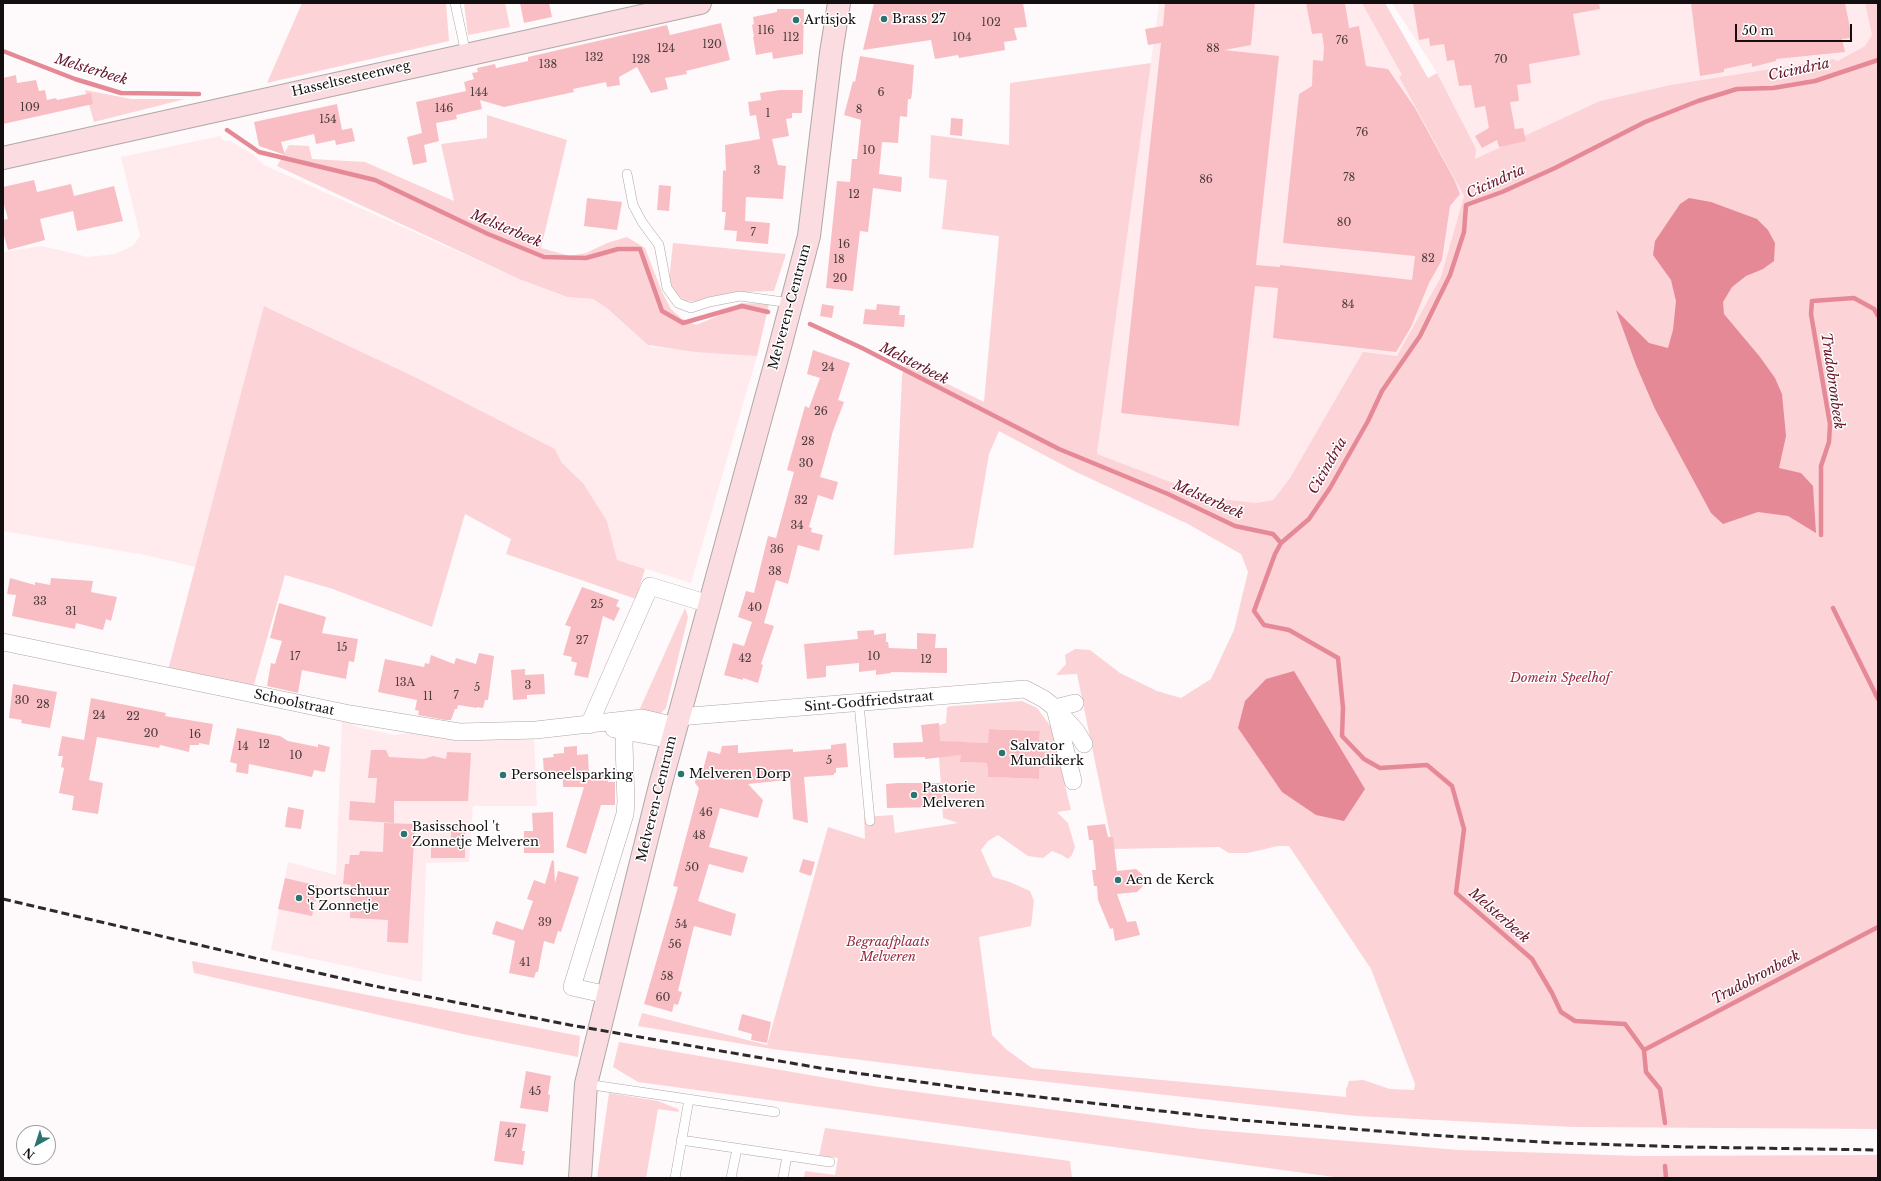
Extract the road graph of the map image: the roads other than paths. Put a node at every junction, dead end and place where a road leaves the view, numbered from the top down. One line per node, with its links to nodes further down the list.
1 (455, 3): 4 (lane)
2 (700, 3): 4 (main road, Hasseltsesteenweg)
3 (839, 3): 7 (main road, Melveren-Centrum)
4 (466, 54): 5 (main road, Hasseltsesteenweg)
5 (3, 158)
6 (627, 174): 7 (lane)
7 (791, 303): 8 (main road, Melveren-Centrum)
8 (709, 604): 13 (street); 14 (main road, Melveren-Centrum)
9 (3, 642): 13 (street, Schoolstraat)
10 (1075, 703): 12 (street)
11 (860, 704): 12 (street, Sint-Godfriedstraat); 14 (street, Sint-Godfriedstraat); 18 (lane)
12 (1055, 708): 16 (street, Sint-Godfriedstraat); 17 (street)
13 (589, 725): 14 (street, Schoolstraat); 15 (street, Schoolstraat)
14 (675, 728): 15 (street, Schoolstraat); 19 (main road, Melveren-Centrum)
15 (625, 731): 19 (street)
16 (1084, 744)
17 (1073, 781)
18 (870, 821)
19 (608, 995): 20 (main road, Melveren-Centrum)
20 (586, 1084): 21 (lane); 27 (main road, Melveren-Centrum)
21 (689, 1099): 22 (lane); 23 (lane)
22 (775, 1112)
23 (681, 1140): 24 (lane); 28 (lane)
24 (737, 1149): 25 (lane); 29 (lane)
25 (787, 1156): 26 (lane); 30 (lane)
26 (830, 1162)
27 (580, 1178)
28 (675, 1178)
29 (731, 1178)
30 (783, 1178)

